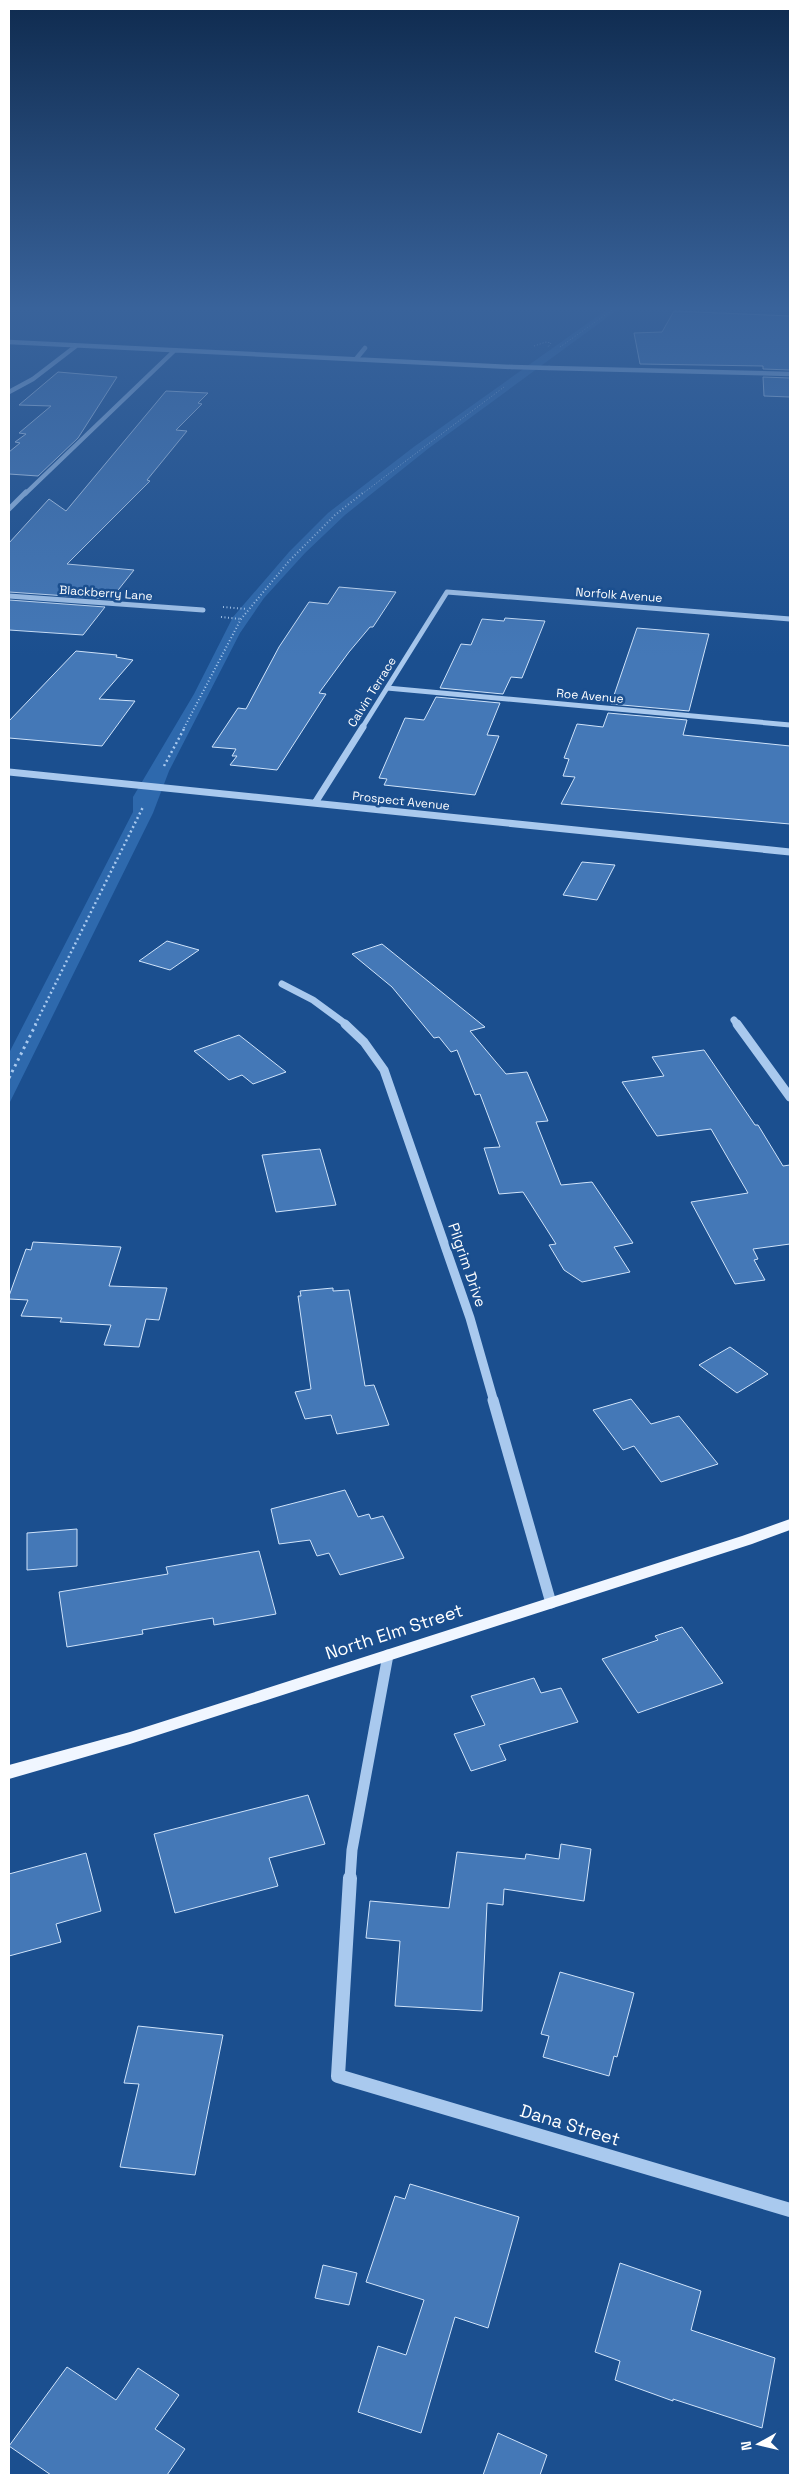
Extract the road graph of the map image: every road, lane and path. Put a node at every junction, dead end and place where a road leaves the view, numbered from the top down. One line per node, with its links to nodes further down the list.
1 (98, 424): 3 (street)
2 (453, 424): 10 (path)
3 (9, 509)
4 (447, 592): 7 (street, Norfolk Avenue); 8 (street, Calvin Terrace)
5 (9, 596): 6 (street, Blackberry Lane)
6 (203, 610)
7 (790, 619)
8 (387, 688): 9 (street, Roe Avenue); 13 (street, Calvin Terrace)
9 (790, 725)
10 (163, 768)
11 (9, 772): 13 (street, Prospect Avenue)
12 (146, 800): 17 (path)
13 (315, 803): 14 (street, Prospect Avenue)
14 (790, 852)
15 (282, 984): 20 (street, Pilgrim Drive)
16 (734, 1020): 18 (street)
17 (9, 1078)
18 (790, 1097)
19 (790, 1524): 20 (main road, North Elm Street)
20 (551, 1603): 21 (main road, North Elm Street)
21 (388, 1655): 22 (main road, North Elm Street); 23 (street, Dana Street)
22 (9, 1772)
23 (790, 2210)

